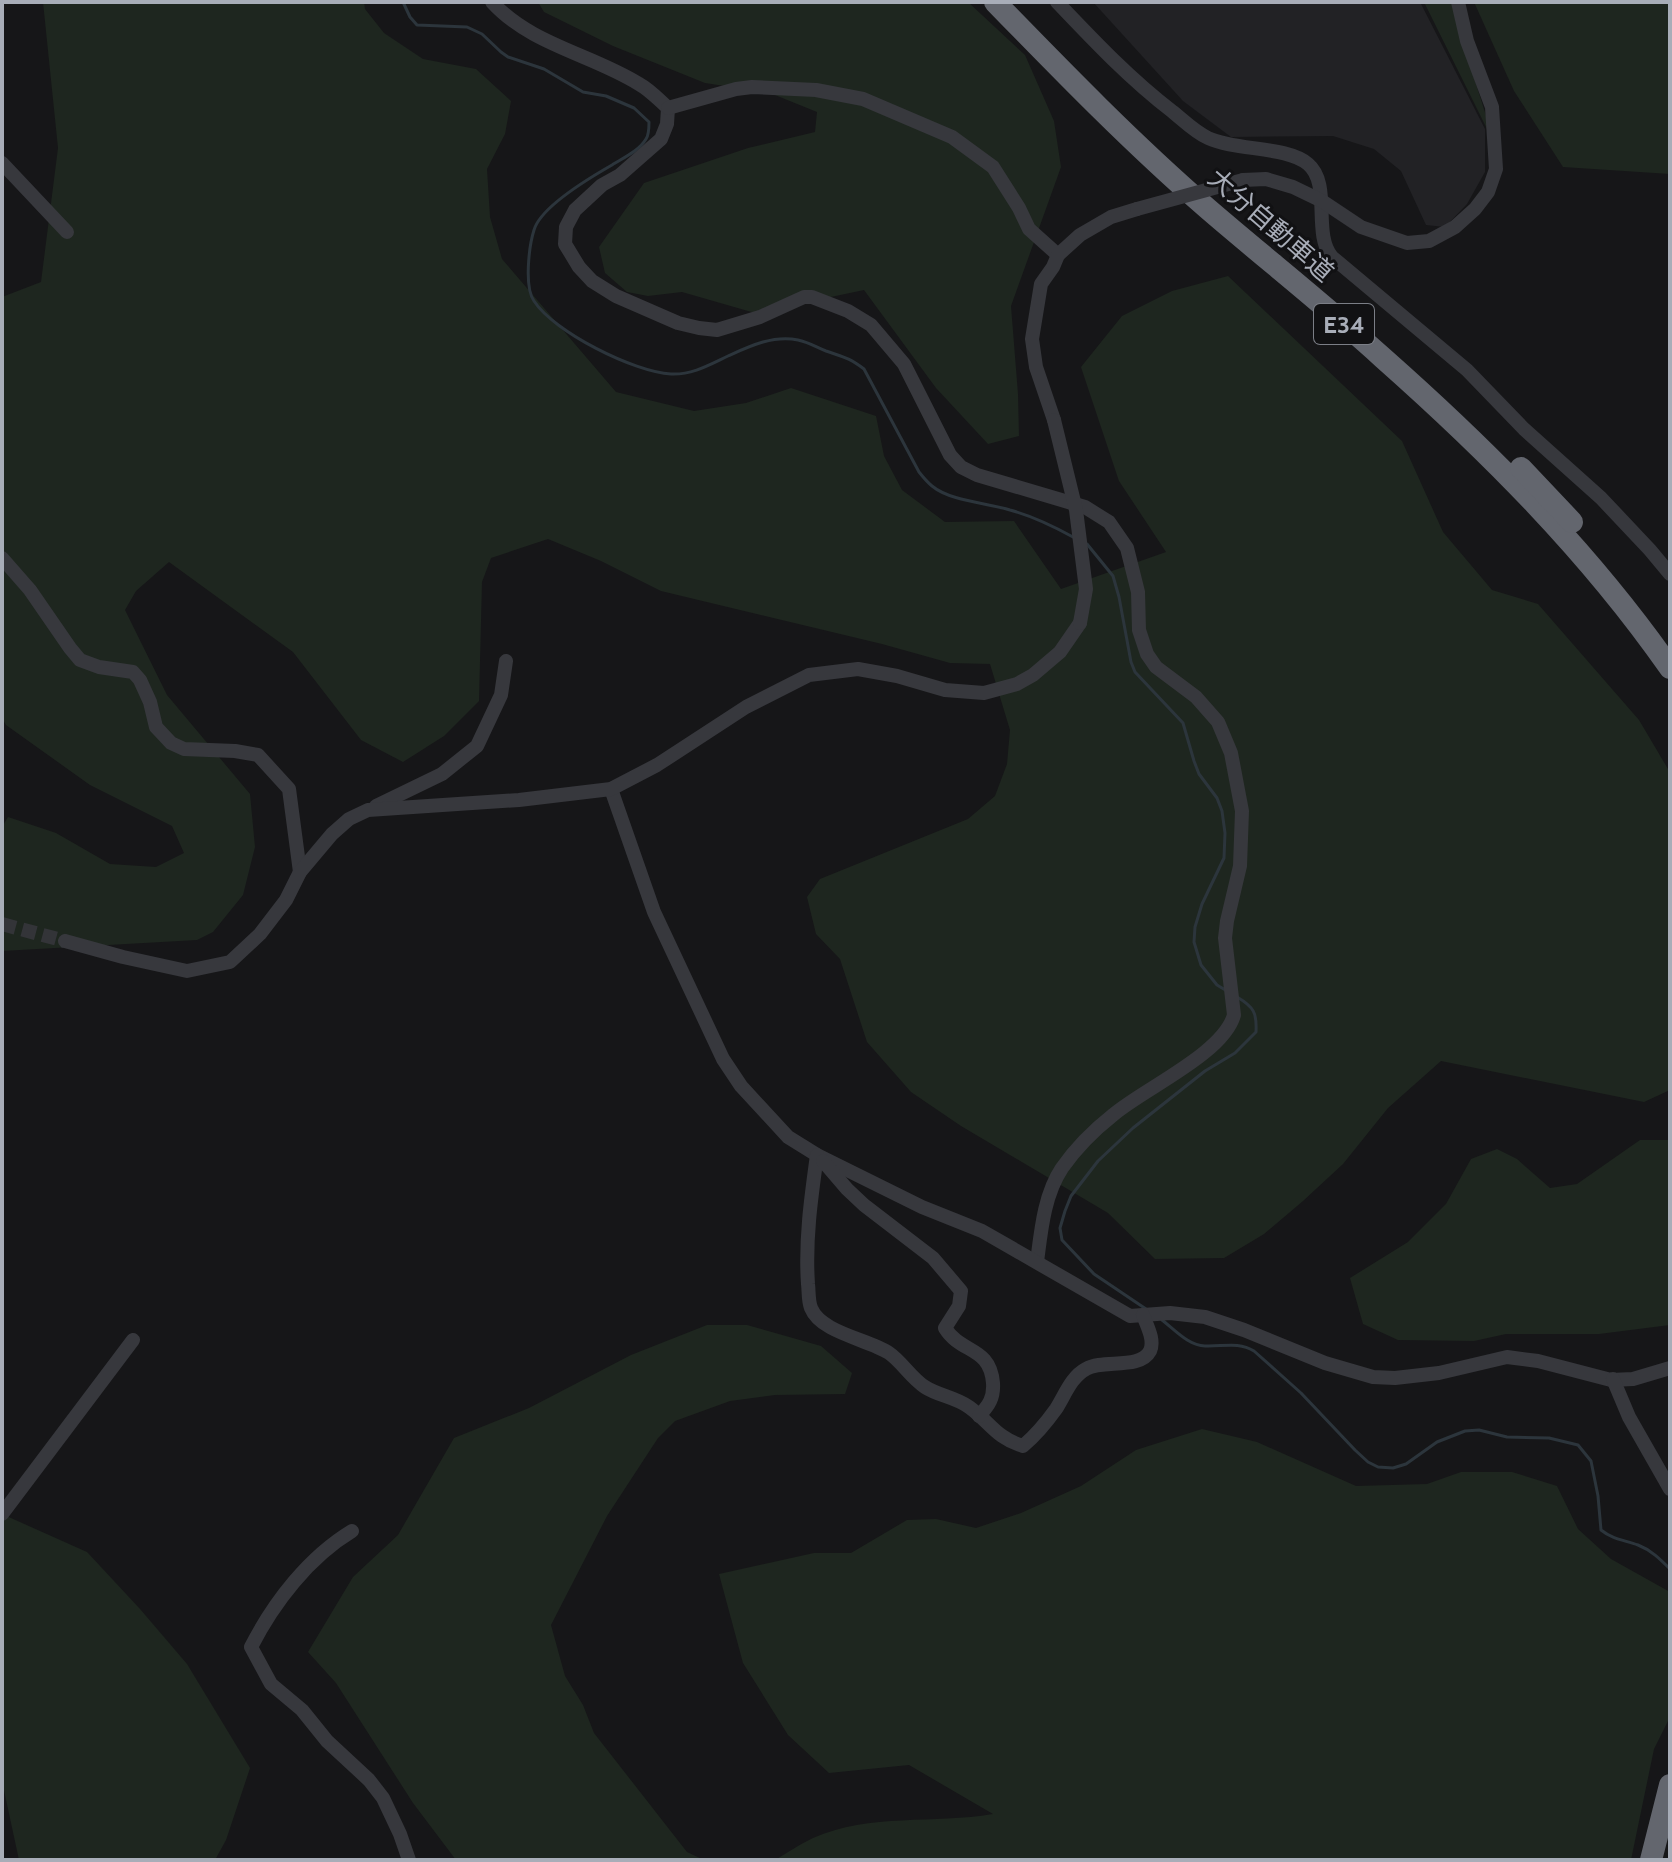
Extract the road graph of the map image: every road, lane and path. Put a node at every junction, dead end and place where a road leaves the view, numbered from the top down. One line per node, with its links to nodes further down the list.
1 (492, 2): 6 (street)
2 (995, 2): 15 (highway, 大分自動車道 / E34)
3 (1014, 2): 13 (highway, 大分自動車道 / E34)
4 (1057, 2): 8 (street)
5 (1458, 2): 8 (street)
6 (668, 108): 10 (street); 21 (street)
7 (2, 163): 9 (street)
8 (1322, 201): 10 (street, bridge); 12 (street)
9 (67, 232)
10 (1058, 255): 16 (street, bridge)
11 (2, 558): 18 (street)
12 (1670, 574)
13 (1670, 643)
14 (506, 661): 17 (street)
15 (1670, 668)
16 (611, 789): 17 (street); 20 (street)
17 (368, 810): 18 (street)
18 (300, 872): 19 (street)
19 (65, 941)
20 (817, 1155): 21 (street); 26 (street); 26 (street)
21 (1037, 1262): 22 (street)
22 (1143, 1315): 25 (street); 26 (street)
23 (133, 1340): 28 (street)
24 (1670, 1368): 25 (street)
25 (1613, 1379): 27 (street)
26 (979, 1416)
27 (1670, 1489)
28 (2, 1514)
29 (352, 1531): 31 (street)
30 (1670, 1785): 32 (highway)
31 (409, 1860)
32 (1651, 1860)

